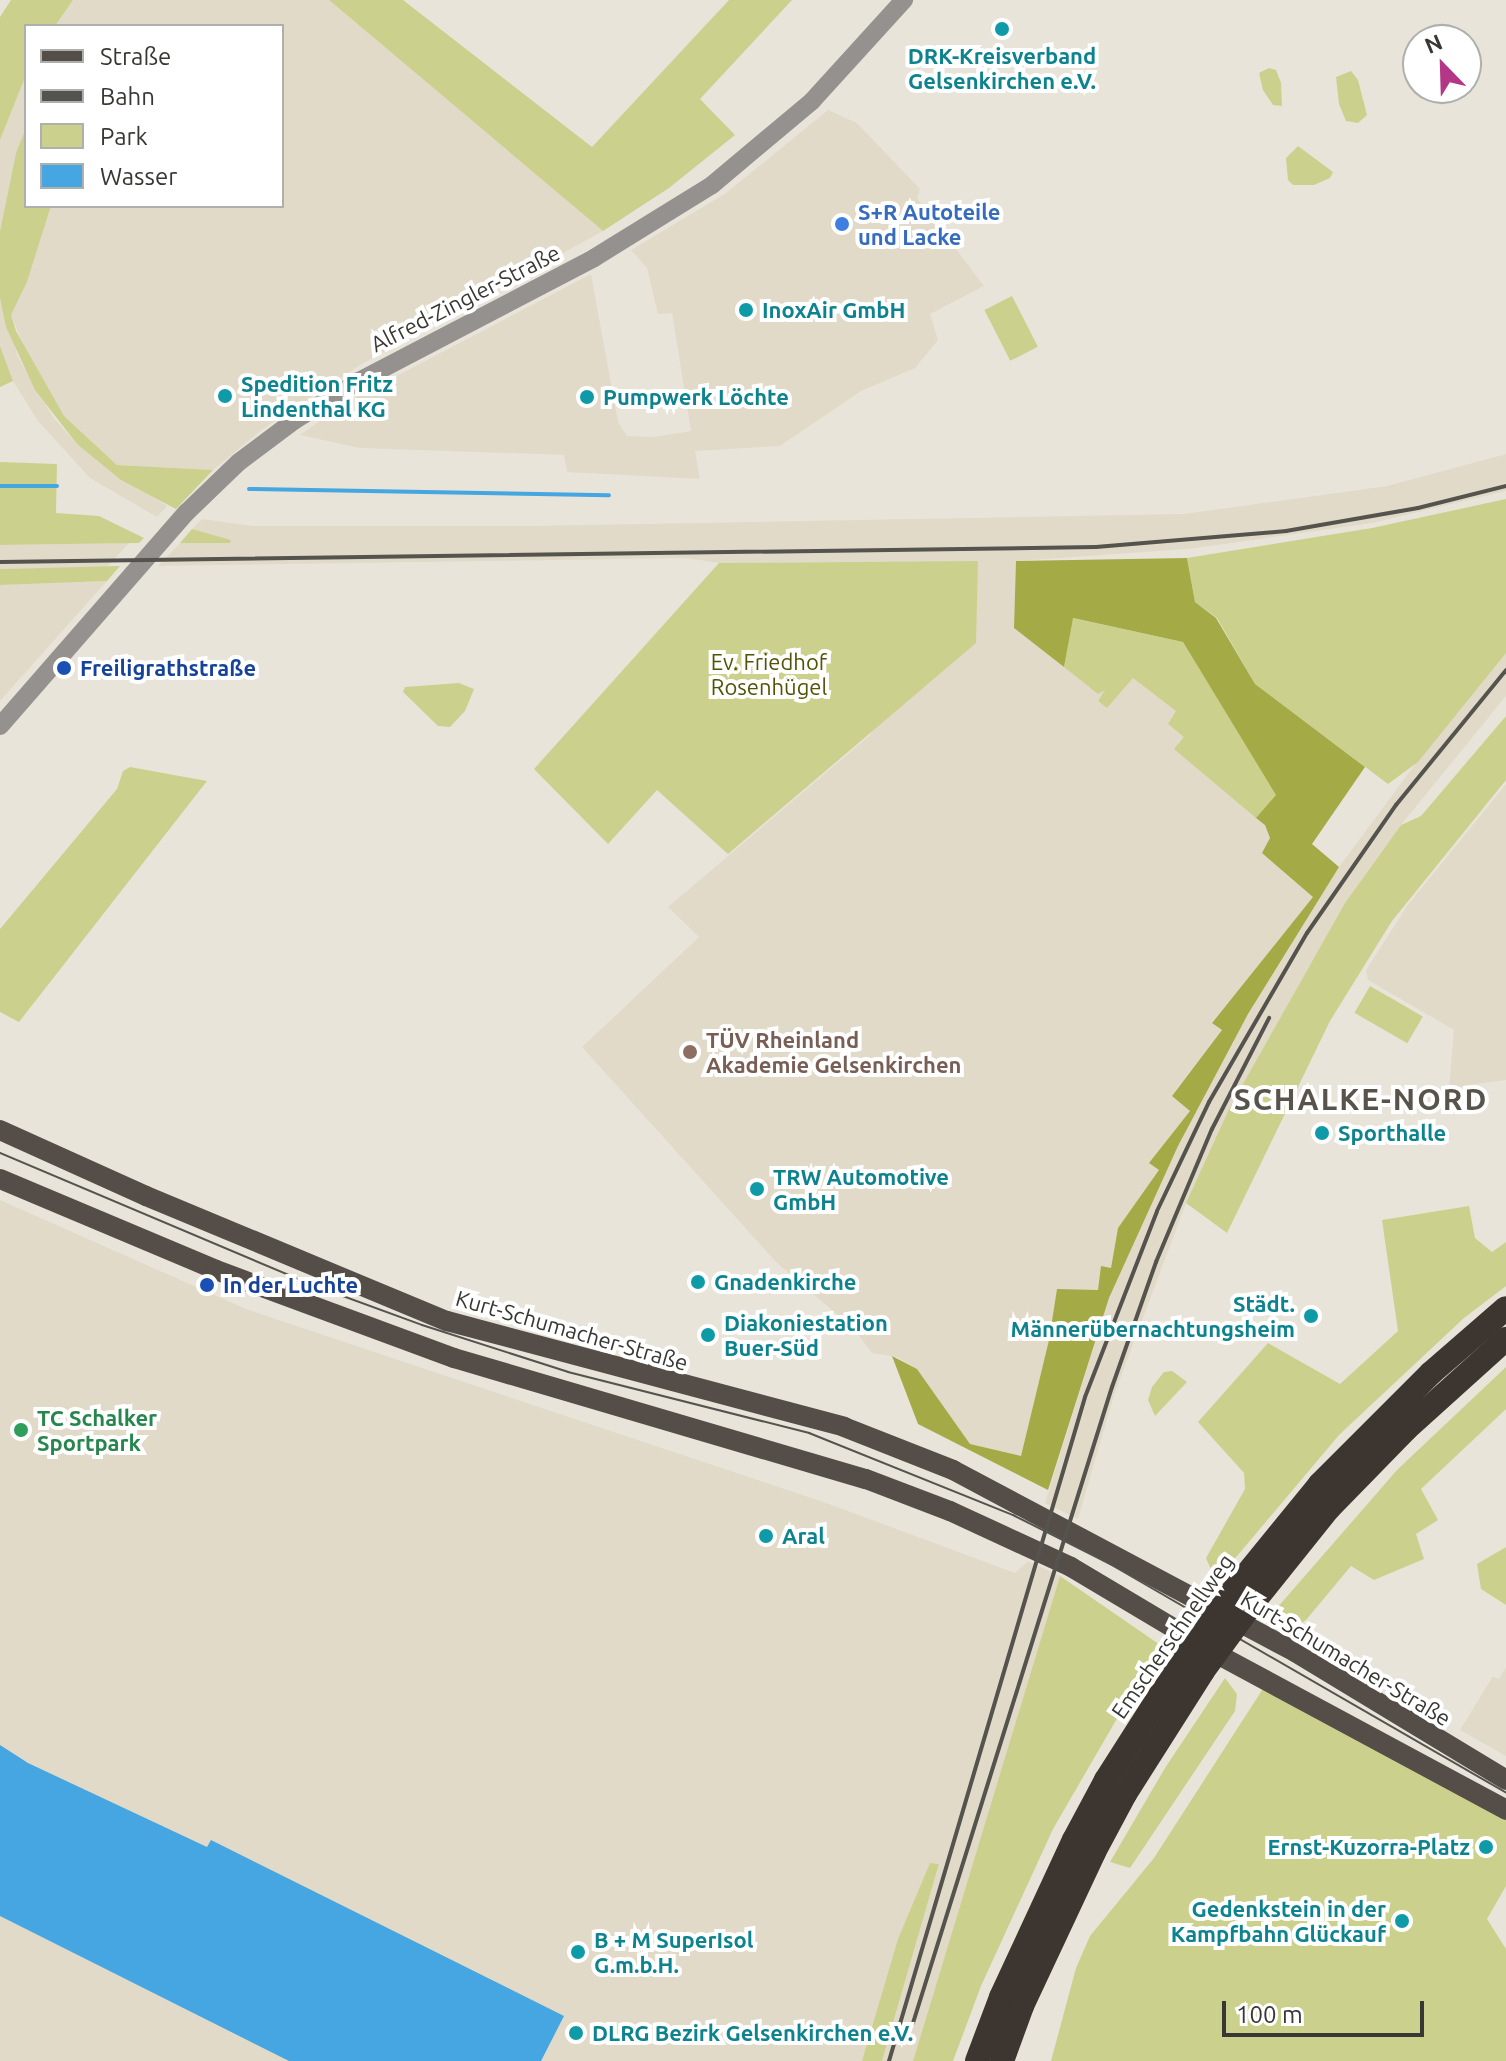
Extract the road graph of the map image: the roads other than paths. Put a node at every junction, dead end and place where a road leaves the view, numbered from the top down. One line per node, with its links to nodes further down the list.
1 (904, 0): 2 (street, Alfred-Zingler-Straße)
2 (0, 726)
3 (0, 1130): 9 (main road, Kurt-Schumacher-Straße)
4 (0, 1179): 10 (main road)
5 (1506, 1308): 7 (highway, Emscherschnellweg)
6 (1506, 1339): 7 (highway, Emscherschnellweg)
7 (1242, 1598): 8 (highway, Emscherschnellweg, bridge)
8 (1193, 1665): 11 (highway, Emscherschnellweg); 12 (highway, Emscherschnellweg)
9 (1506, 1780)
10 (1506, 1810)
11 (977, 2061)
12 (1002, 2061)

